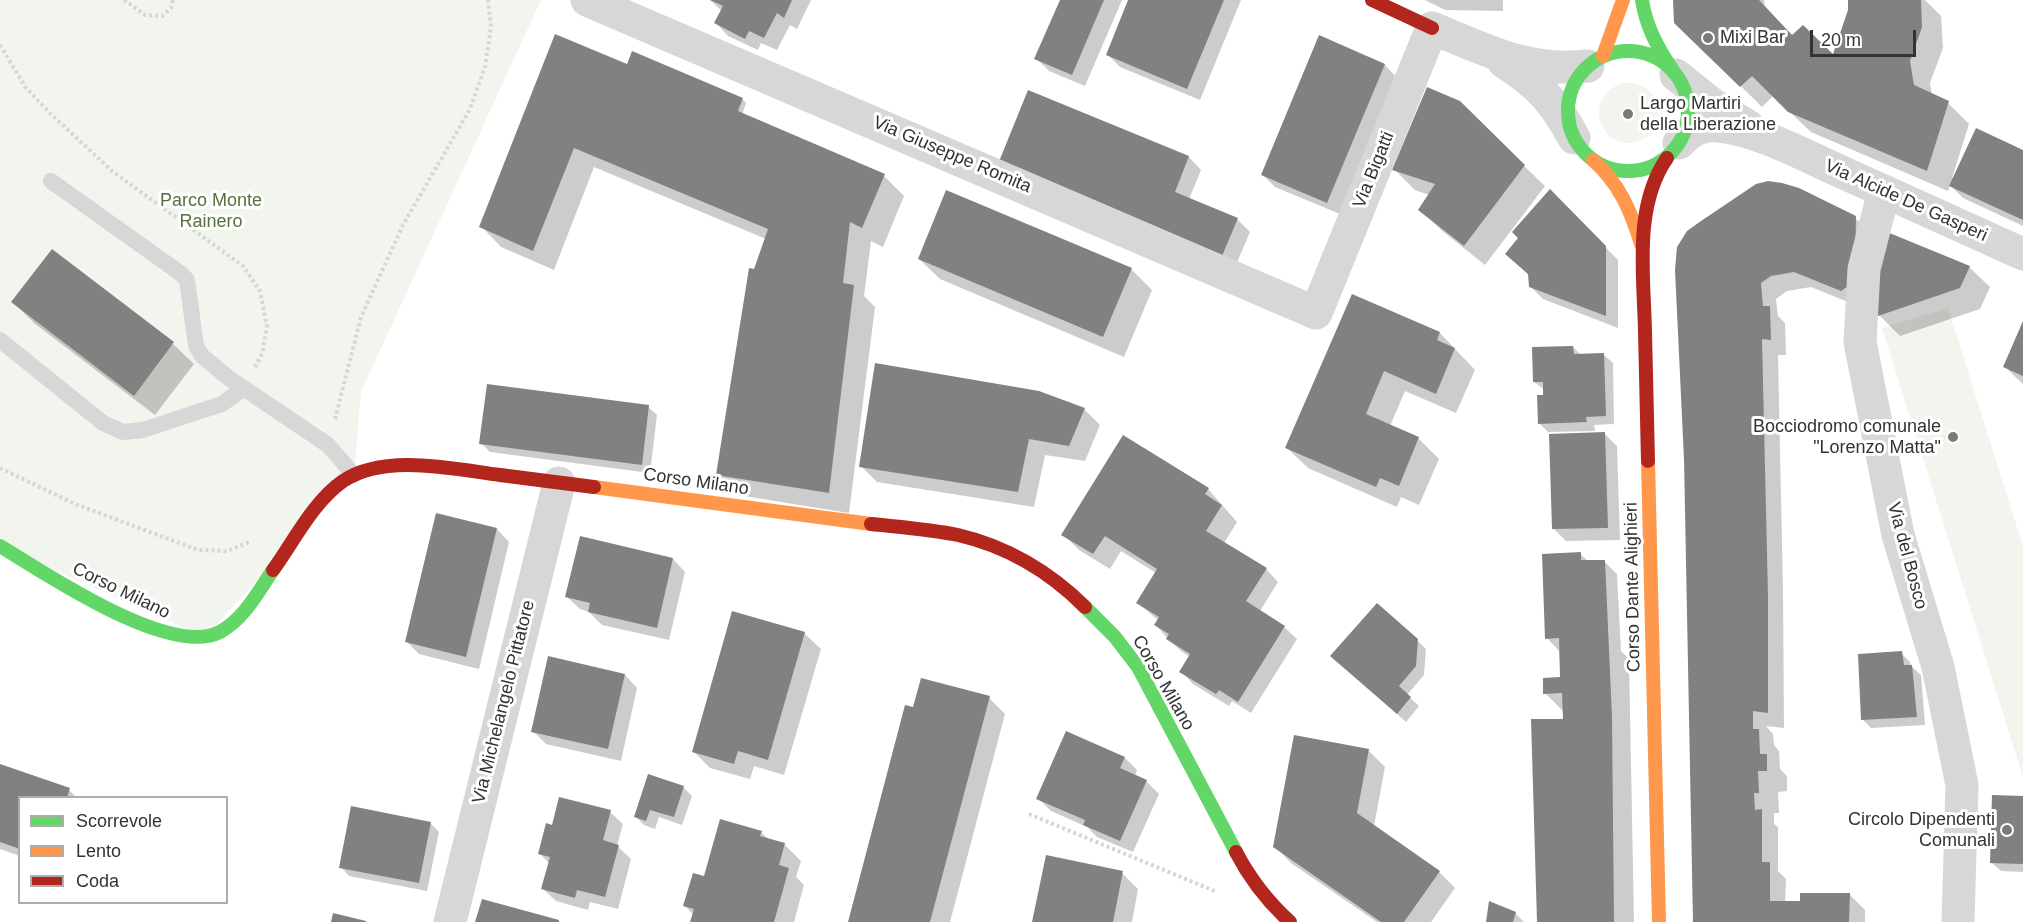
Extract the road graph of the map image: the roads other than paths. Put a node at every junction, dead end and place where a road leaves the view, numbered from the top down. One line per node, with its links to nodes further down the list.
1 (588, 0): 16 (street, Via Giuseppe Romita)
2 (1372, 0): 5 (street)
3 (1623, 0): 7 (street)
4 (1642, 0): 8 (street)
5 (1432, 28): 6 (street); 16 (street, Via Bigatti)
6 (1482, 49): 7 (street); 9 (street)
7 (1596, 61): 8 (street); 9 (street)
8 (1674, 73): 10 (street, Via Alcide De Gasperi); 11 (street)
9 (1582, 148): 11 (street); 14 (street, Corso Dante Alighieri)
10 (1789, 149): 11 (street, Via Alcide De Gasperi); 13 (street, Via Alcide De Gasperi)
11 (1673, 151): 14 (street, Corso Dante Alighieri)
12 (51, 181): 18 (lane)
13 (1884, 191): 15 (street, Via Alcide De Gasperi); 25 (street, Via del Bosco)
14 (1643, 251): 24 (street, Corso Dante Alighieri)
15 (2023, 254)
16 (1316, 313)
17 (0, 340): 18 (lane)
18 (244, 388): 19 (lane)
19 (354, 475): 20 (street, Corso Milano); 21 (street, Corso Milano)
20 (559, 483): 22 (street, Via Michelangelo Pittatore); 23 (street, Corso Milano)
21 (0, 546)
22 (450, 922)
23 (1282, 922)
24 (1659, 922)
25 (1958, 922)

